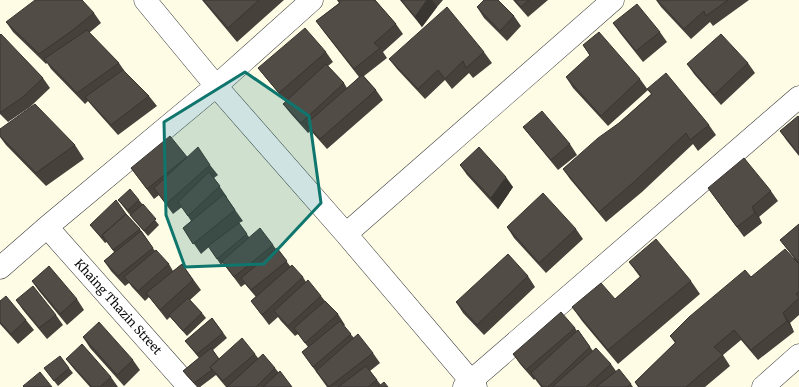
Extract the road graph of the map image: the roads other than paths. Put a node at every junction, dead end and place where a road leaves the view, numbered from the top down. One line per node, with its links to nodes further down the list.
1 (145, 0): 4 (street)
2 (312, 0): 4 (street)
3 (613, 0): 7 (street)
4 (216, 86): 6 (street); 7 (street)
5 (799, 97): 11 (street)
6 (47, 227): 8 (street); 10 (street, Khaing Thazin Street)
7 (346, 234): 11 (street)
8 (0, 268)
9 (799, 355): 12 (street)
10 (182, 385)
11 (471, 385)
12 (763, 387)

